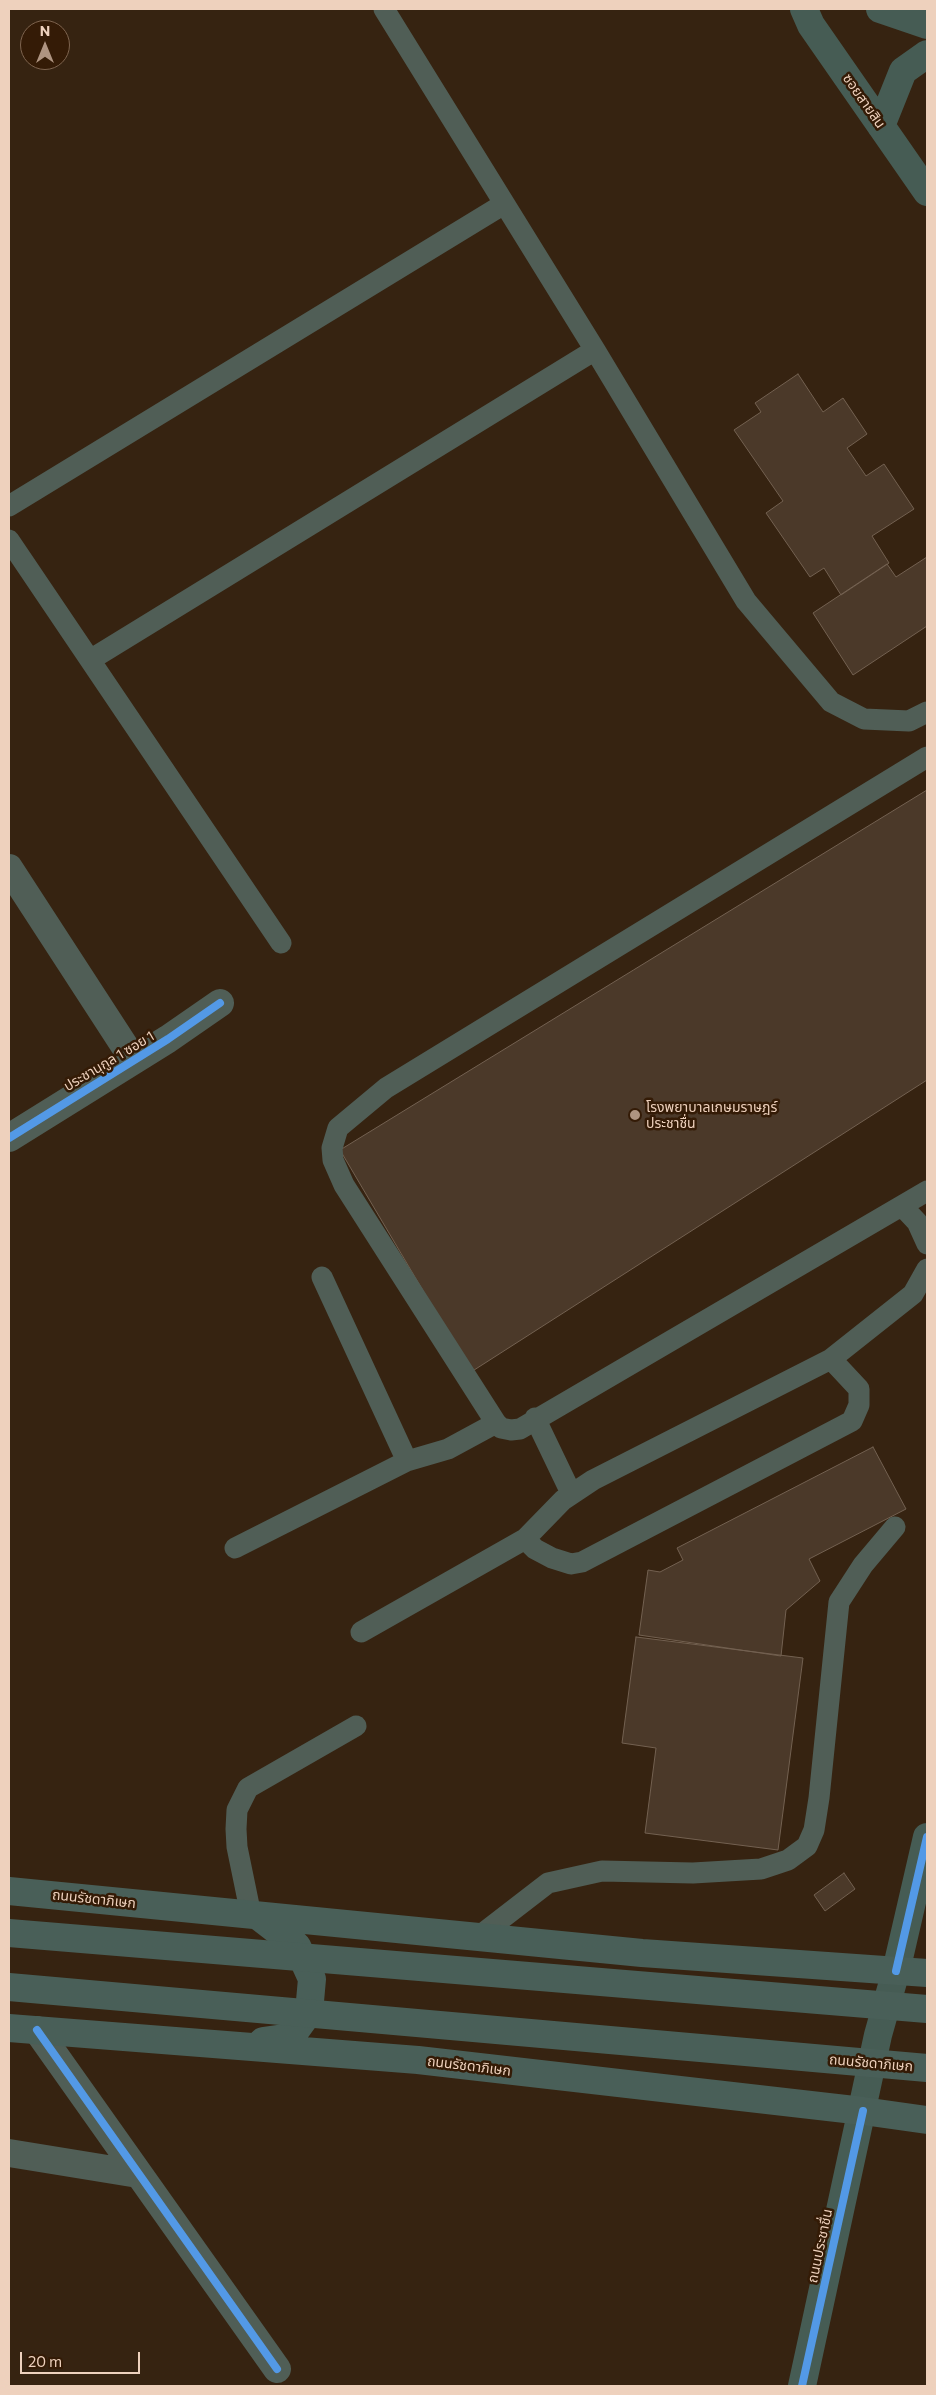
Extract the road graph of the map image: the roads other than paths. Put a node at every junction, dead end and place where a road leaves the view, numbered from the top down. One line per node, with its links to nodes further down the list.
1 (384, 9): 8 (lane)
2 (804, 9): 6 (main road, ซอยสายสิน)
3 (880, 9): 4 (main road)
4 (927, 25)
5 (927, 54): 6 (main road)
6 (881, 126): 7 (main road, ซอยสายสิน)
7 (927, 192)
8 (504, 204): 9 (lane); 10 (lane)
9 (595, 350): 12 (lane); 13 (lane)
10 (9, 506)
11 (9, 540): 12 (lane)
12 (90, 660): 16 (lane)
13 (927, 712)
14 (927, 757): 27 (lane)
15 (9, 868): 18 (street)
16 (281, 943)
17 (220, 1003): 18 (street, ประชานุกูล 1 ซอย 1)
18 (133, 1059): 19 (street, ประชานุกูล 1 ซอย 1)
19 (9, 1138)
20 (927, 1191): 21 (lane)
21 (902, 1206): 22 (lane); 26 (lane)
22 (927, 1244)
23 (927, 1269): 25 (lane)
24 (322, 1277): 28 (lane)
25 (831, 1359): 29 (lane); 31 (lane)
26 (535, 1418): 27 (lane); 29 (lane)
27 (496, 1423): 28 (lane)
28 (407, 1461): 32 (lane)
29 (571, 1493): 31 (lane)
30 (895, 1527): 39 (lane)
31 (525, 1539): 33 (lane)
32 (235, 1548)
33 (361, 1632)
34 (356, 1726): 37 (lane)
35 (927, 1837): 40 (main road, ถนนประชาชื่น)
36 (9, 1890): 37 (main road, ถนนรัชดาภิเษก)
37 (254, 1916): 39 (main road, ถนนรัชดาภิเษก); 46 (main road)
38 (9, 1934): 43 (main road, bridge)
39 (478, 1937): 40 (main road, ถนนรัชดาภิเษก)
40 (896, 1971): 41 (main road, ถนนรัชดาภิเษก); 48 (main road, ถนนประชาชื่น)
41 (927, 1973)
42 (9, 1987): 47 (main road, ถนนรัชดาภิเษก, bridge)
43 (927, 2009)
44 (9, 2028): 45 (main road, ถนนรัชดาภิเษก)
45 (37, 2030): 46 (main road, ถนนรัชดาภิเษก); 51 (street)
46 (236, 2045): 48 (main road, ถนนรัชดาภิเษก)
47 (927, 2068)
48 (863, 2111): 49 (main road, ถนนรัชดาภิเษก); 53 (main road, ถนนประชาชื่น)
49 (927, 2120)
50 (9, 2153): 51 (street)
51 (138, 2174): 52 (street)
52 (276, 2369)
53 (802, 2386)

